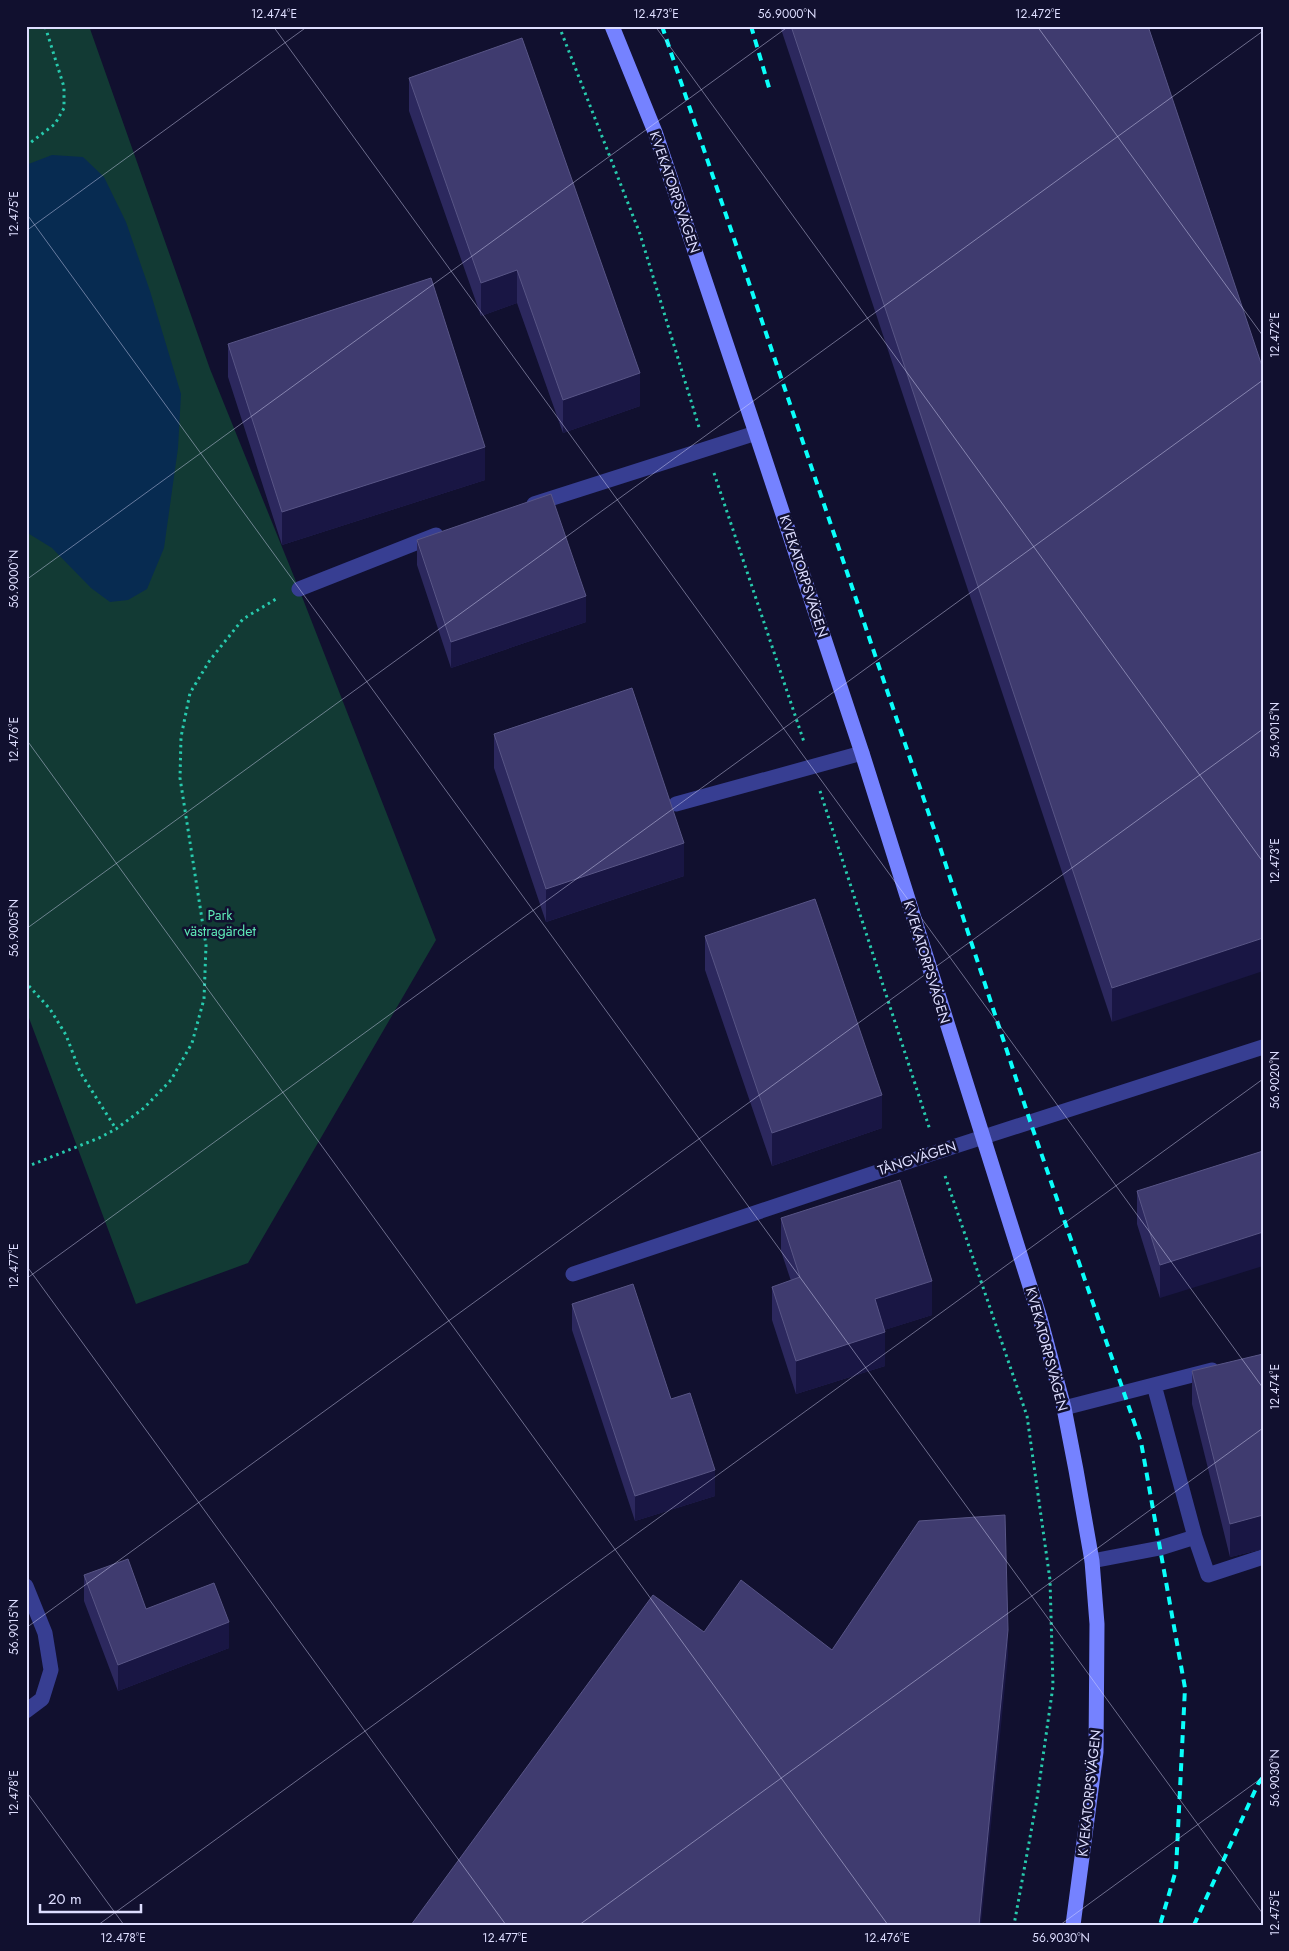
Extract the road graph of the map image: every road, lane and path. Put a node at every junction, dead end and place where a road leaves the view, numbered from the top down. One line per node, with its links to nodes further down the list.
1 (45, 26): 4 (path)
2 (559, 26): 6 (path)
3 (612, 26): 5 (street, KVEKATORPSVÄGEN)
4 (26, 146)
5 (756, 433): 6 (street); 10 (street, KVEKATORPSVÄGEN)
6 (707, 450): 7 (street); 11 (path)
7 (521, 508)
8 (447, 531): 9 (street)
9 (299, 590): 15 (path)
10 (862, 753): 11 (street); 16 (street, KVEKATORPSVÄGEN)
11 (812, 766): 12 (street); 17 (path)
12 (676, 804)
13 (26, 980): 15 (path)
14 (1263, 1047): 16 (street, TÅNGVÄGEN)
15 (116, 1129): 18 (path)
16 (982, 1138): 17 (street, TÅNGVÄGEN); 22 (street, KVEKATORPSVÄGEN)
17 (937, 1152): 19 (street, TÅNGVÄGEN); 28 (path)
18 (26, 1168)
19 (573, 1274)
20 (1226, 1366): 21 (street)
21 (1154, 1386): 22 (street); 23 (street)
22 (1064, 1408): 25 (street, KVEKATORPSVÄGEN)
23 (1195, 1537): 24 (street); 25 (street)
24 (1263, 1557)
25 (1092, 1561): 29 (street, KVEKATORPSVÄGEN)
26 (26, 1586): 27 (street)
27 (26, 1711)
28 (1014, 1925)
29 (1073, 1925)

